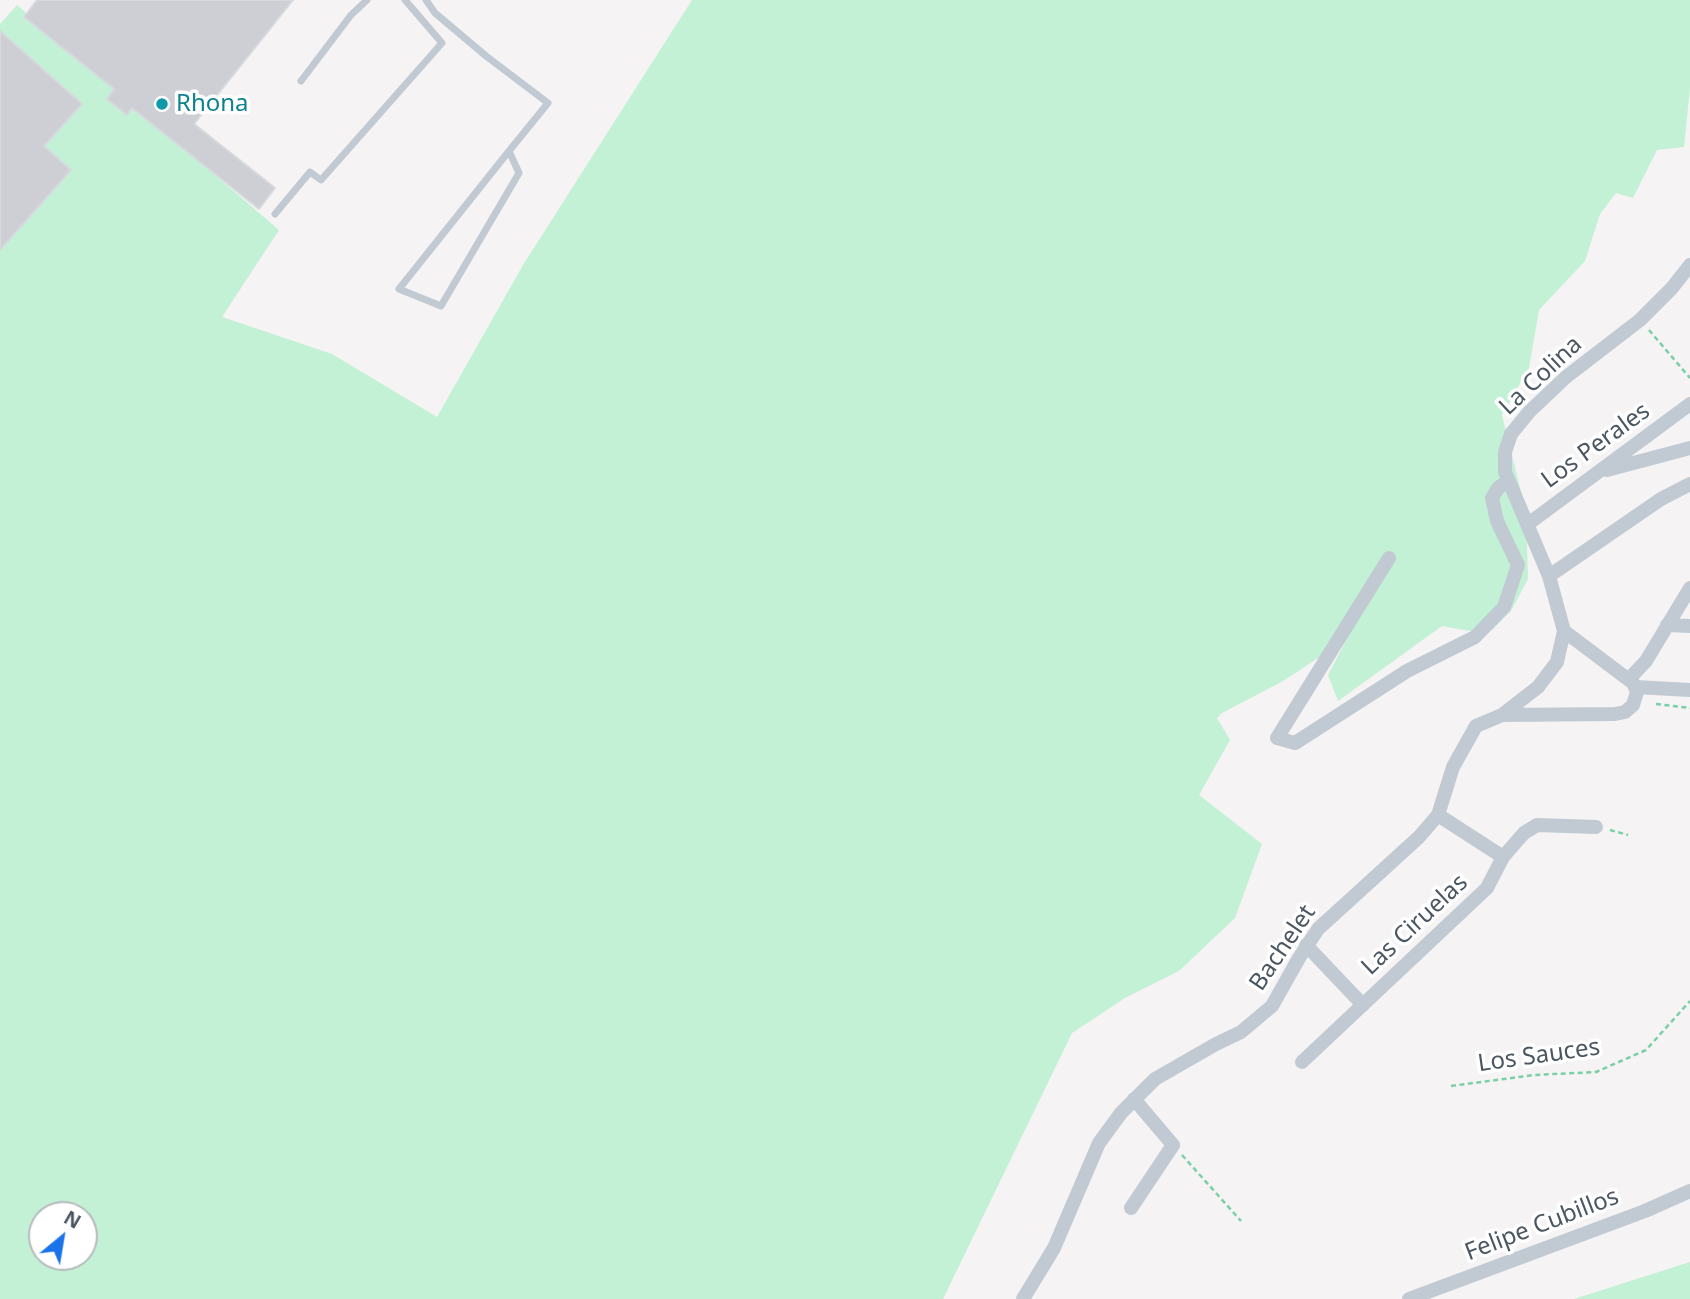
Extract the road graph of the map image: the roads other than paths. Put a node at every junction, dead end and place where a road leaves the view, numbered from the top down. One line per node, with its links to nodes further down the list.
1 (367, 0): 4 (lane)
2 (405, 0): 6 (lane)
3 (426, 0): 5 (lane)
4 (301, 81)
5 (509, 151): 5 (lane)
6 (275, 214)
7 (1690, 265): 11 (street, La Colina)
8 (1690, 404): 10 (street, Los Perales)
9 (1690, 448): 10 (street)
10 (1600, 472): 13 (street, Los Perales)
11 (1508, 481): 13 (street, La Colina); 14 (street)
12 (1690, 484): 15 (street)
13 (1528, 524): 15 (street, La Colina)
14 (1389, 558)
15 (1549, 576): 19 (street, La Colina)
16 (1690, 589): 17 (street)
17 (1667, 625): 18 (street); 20 (street)
18 (1690, 626)
19 (1564, 631): 20 (street); 22 (street, Bachelet)
20 (1633, 689): 21 (street); 22 (street, Bachelet)
21 (1690, 690)
22 (1502, 715): 23 (street, Bachelet)
23 (1438, 815): 25 (street); 26 (street, Bachelet)
24 (1596, 827): 25 (street, Las Ciruelas)
25 (1503, 857): 27 (street, Las Ciruelas)
26 (1306, 945): 27 (street, Las Ciruelas); 29 (street, Bachelet)
27 (1363, 1005): 28 (street, Las Ciruelas)
28 (1302, 1062)
29 (1134, 1099): 31 (street); 32 (street, Bachelet)
30 (1690, 1191): 33 (street, Felipe Cubillos)
31 (1131, 1208)
32 (1023, 1299)
33 (1409, 1299)

